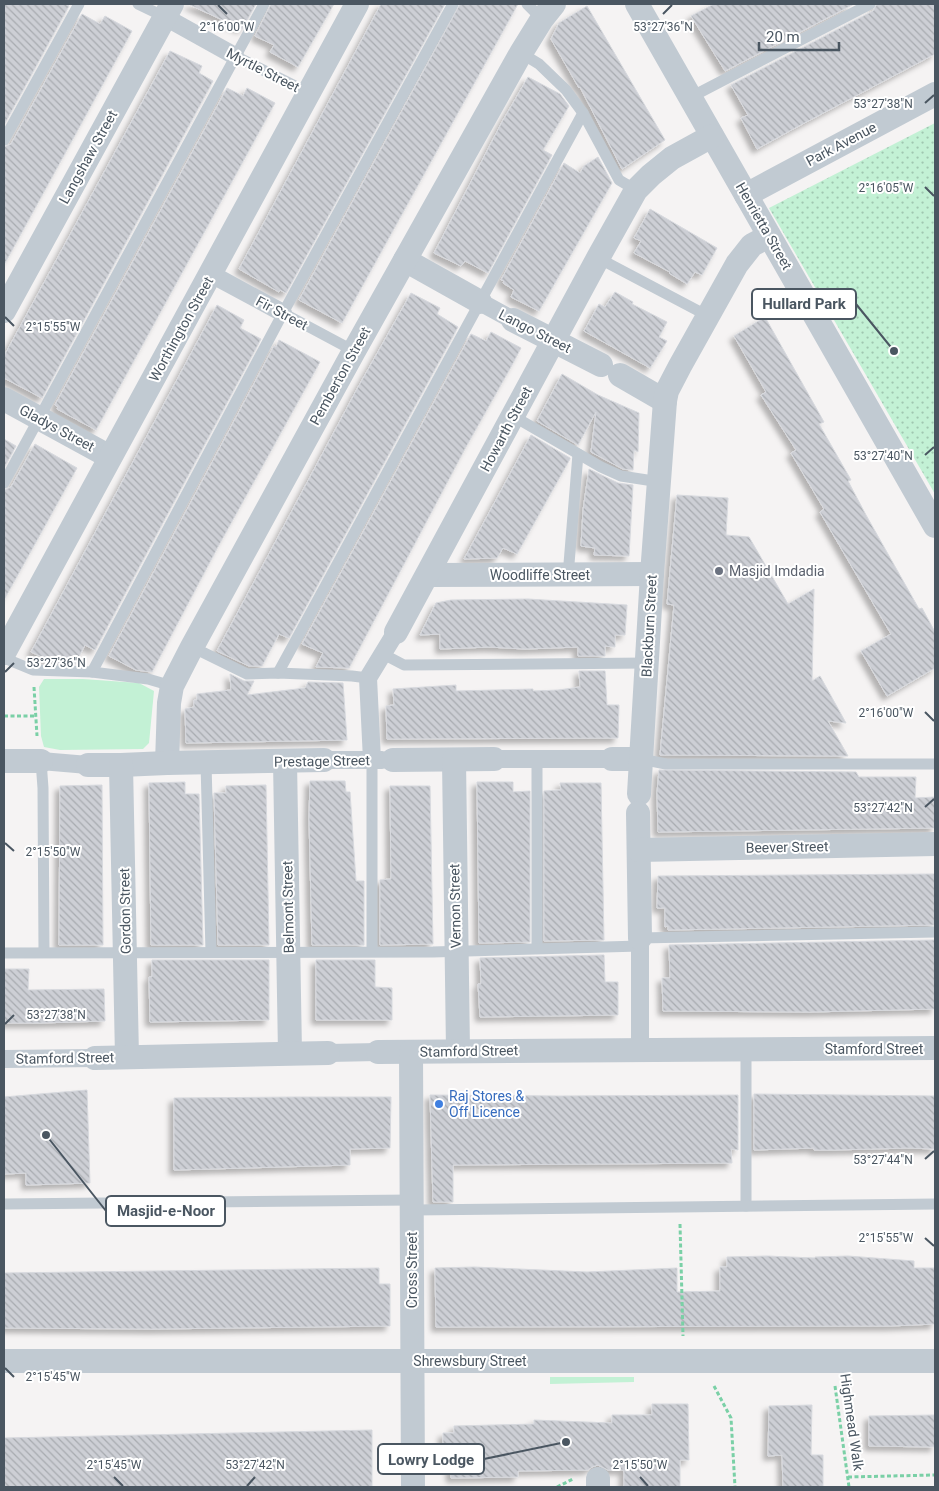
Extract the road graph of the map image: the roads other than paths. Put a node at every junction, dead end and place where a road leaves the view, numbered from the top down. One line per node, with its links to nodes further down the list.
1 (79, 4): 17 (lane)
2 (138, 4): 9 (lane, Myrtle Street)
3 (264, 4): 11 (lane)
4 (357, 4): 12 (street, Worthington Street)
5 (453, 4): 26 (lane)
6 (637, 4): 14 (street, Henrietta Street)
7 (870, 4): 14 (lane)
8 (541, 9): 10 (street, Pemberton Street)
9 (168, 10): 11 (street, Myrtle Street); 25 (street, Langshaw Street)
10 (521, 53): 15 (lane); 22 (street, Pemberton Street)
11 (235, 56): 12 (lane, Myrtle Street); 34 (lane)
12 (308, 93): 23 (street, Worthington Street)
13 (935, 94): 19 (street, Park Avenue)
14 (691, 96): 16 (street, Henrietta Street)
15 (583, 113): 18 (lane); 24 (lane)
16 (712, 136): 18 (street, Howarth Street); 19 (street, Henrietta Street)
17 (4, 140)
18 (636, 190): 21 (street, Howarth Street)
19 (746, 195): 20 (street, Henrietta Street)
20 (769, 236): 27 (street, Blackburn Street); 39 (street, Henrietta Street)
21 (598, 258): 27 (lane); 29 (street, Howarth Street)
22 (406, 260): 24 (street, Lango Street); 30 (street, Pemberton Street)
23 (211, 274): 26 (street, Fir Street); 36 (street, Worthington Street)
24 (480, 302): 28 (street, Lango Street); 50 (lane)
25 (4, 310)
26 (283, 313): 30 (lane, Fir Street); 49 (lane)
27 (708, 316): 32 (street, Blackburn Street)
28 (513, 320): 29 (street, Lango Street)
29 (554, 340): 32 (street, Lango Street); 33 (street, Howarth Street)
30 (354, 350): 44 (street, Pemberton Street)
31 (4, 399): 34 (street, Gladys Street)
32 (665, 401): 37 (street, Blackburn Street)
33 (513, 416): 35 (lane); 41 (street, Howarth Street)
34 (38, 418): 36 (street, Gladys Street); 38 (lane)
35 (578, 454): 37 (lane); 42 (lane)
36 (110, 457): 45 (street, Worthington Street)
37 (660, 482): 40 (street, Blackburn Street)
38 (4, 483)
39 (935, 526)
40 (652, 574): 42 (street, Woodliffe Street); 48 (street, Blackburn Street)
41 (428, 575): 42 (street, Woodliffe Street); 43 (street, Howarth Street)
42 (568, 576)
43 (396, 632): 46 (street, Howarth Street)
44 (192, 647): 50 (lane); 52 (street, Pemberton Street)
45 (4, 653)
46 (383, 654): 48 (lane); 51 (street, Howarth Street)
47 (4, 658): 49 (lane)
48 (647, 663): 59 (street, Blackburn Street)
49 (92, 672): 52 (lane)
50 (278, 673): 51 (lane)
51 (368, 678): 57 (street)
52 (172, 686): 63 (street, Pemberton Street)
53 (494, 759): 54 (street, Prestage Street); 58 (street, Prestage Street)
54 (537, 759): 55 (street, Prestage Street); 72 (lane)
55 (612, 759): 59 (street, Prestage Street)
56 (324, 760): 57 (street, Prestage Street); 62 (street, Prestage Street)
57 (382, 760): 58 (street, Prestage Street); 73 (lane)
58 (454, 760): 74 (street, Vernon Street)
59 (641, 760): 65 (lane); 69 (street, Blackburn Street)
60 (4, 761): 61 (street, Prestage Street)
61 (41, 761): 66 (street, Prestage Street); 76 (lane)
62 (285, 761): 64 (street, Prestage Street); 78 (street, Belmont Street)
63 (167, 763): 64 (street, Prestage Street); 67 (street, Prestage Street)
64 (206, 763): 77 (lane)
65 (935, 764)
66 (88, 765): 67 (street, Prestage Street)
67 (121, 766): 79 (street, Gordon Street)
68 (935, 844): 69 (street, Beever Street)
69 (639, 850): 71 (street, Blackburn Street)
70 (935, 932): 71 (lane)
71 (640, 942): 72 (lane); 82 (street, Blackburn Street)
72 (538, 948): 74 (lane)
73 (372, 951): 74 (lane); 78 (lane)
74 (456, 951): 83 (street, Vernon Street)
75 (4, 952): 76 (lane)
76 (44, 952): 79 (lane)
77 (211, 952): 78 (lane); 79 (lane)
78 (289, 952): 86 (street, Belmont Street)
79 (126, 953): 88 (street, Gordon Street)
80 (935, 1048): 81 (street, Stamford Street)
81 (746, 1049): 82 (street, Stamford Street); 94 (lane)
82 (640, 1050): 83 (street, Stamford Street)
83 (458, 1051): 85 (street, Stamford Street)
84 (378, 1052): 85 (street, Stamford Street); 87 (street, Stamford Street)
85 (411, 1052): 93 (street, Cross Street)
86 (290, 1053): 87 (street, Stamford Street); 88 (street, Stamford Street)
87 (328, 1053)
88 (127, 1057): 89 (street, Stamford Street)
89 (95, 1058): 90 (street, Stamford Street)
90 (4, 1059)
91 (4, 1204): 93 (lane)
92 (935, 1204): 94 (lane)
93 (412, 1205): 94 (lane); 97 (street, Cross Street)
94 (746, 1206)
95 (935, 1360): 97 (street, Shrewsbury Street)
96 (4, 1361): 97 (street, Shrewsbury Street)
97 (413, 1361): 98 (street, Cross Street)
98 (412, 1487)

